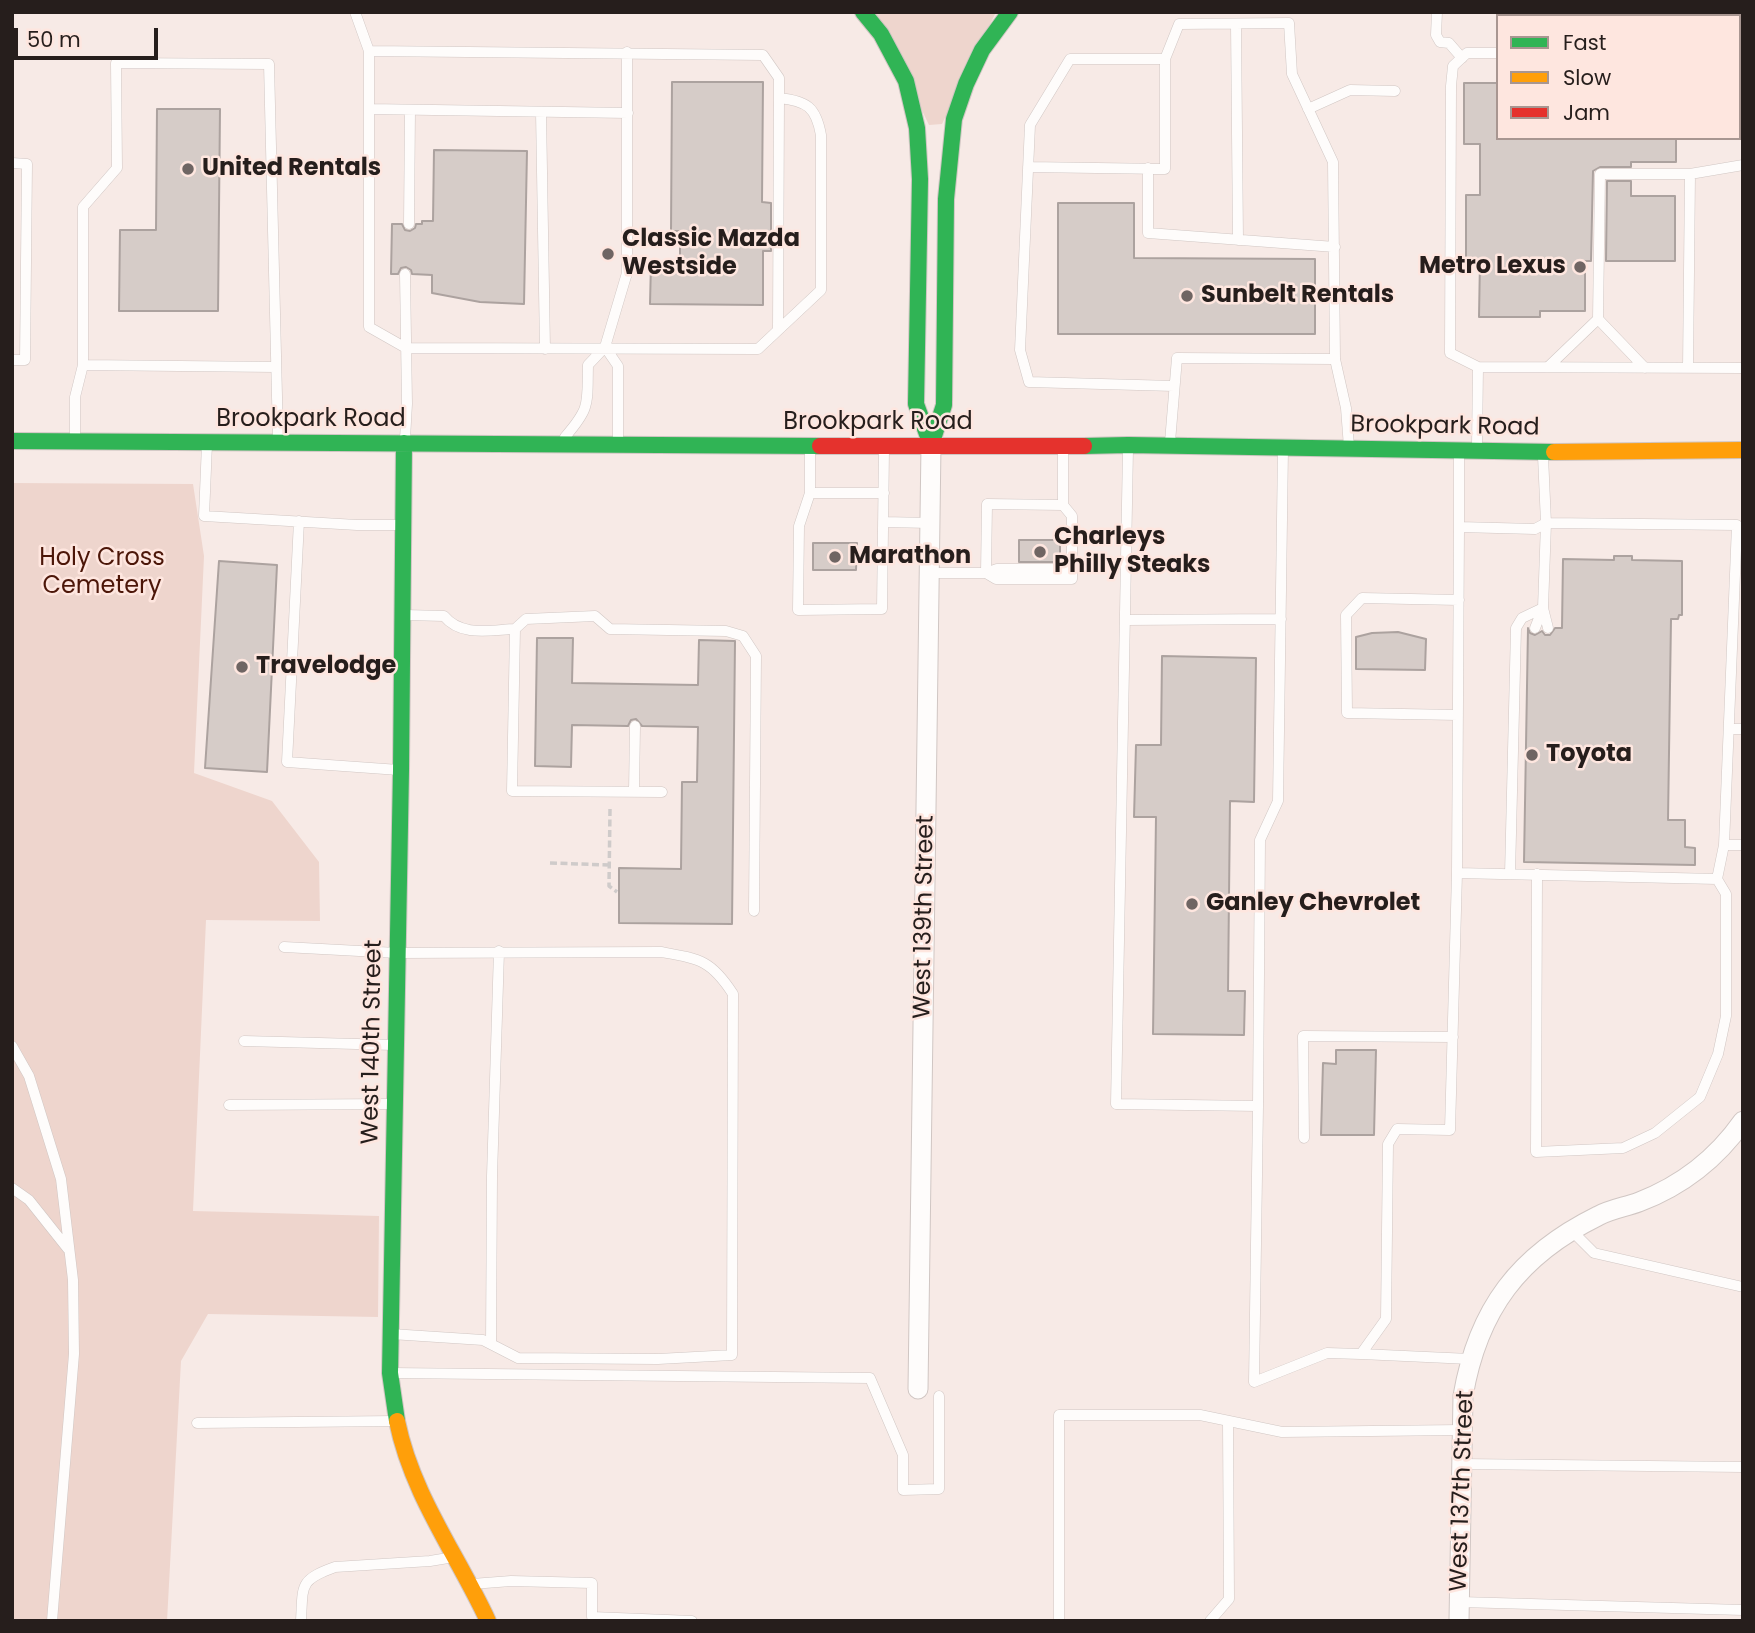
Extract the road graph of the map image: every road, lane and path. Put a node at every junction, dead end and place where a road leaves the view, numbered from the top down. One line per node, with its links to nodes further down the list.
1 (355, 12): 6 (lane)
2 (863, 12): 51 (main road)
3 (1010, 12): 51 (main road)
4 (1437, 12): 9 (lane)
5 (1236, 23): 10 (lane); 13 (lane); 24 (lane)
6 (369, 51): 7 (lane); 14 (lane)
7 (627, 52): 12 (lane); 17 (lane)
8 (1496, 53): 9 (lane)
9 (1462, 58): 36 (lane)
10 (1165, 59): 20 (lane); 21 (lane)
11 (1395, 91): 13 (lane)
12 (779, 98): 28 (lane); 28 (lane)
13 (1308, 108): 25 (lane)
14 (369, 110): 15 (lane); 30 (lane)
15 (410, 110): 16 (lane); 23 (lane)
16 (541, 112): 17 (lane); 31 (lane)
17 (628, 113): 29 (lane)
18 (12, 163): 33 (lane)
19 (1743, 165): 22 (lane)
20 (1028, 167): 21 (lane); 41 (lane)
21 (1148, 168): 24 (lane)
22 (1690, 174): 27 (lane); 39 (lane)
23 (409, 224)
24 (1238, 240): 25 (lane)
25 (1335, 247): 32 (lane)
26 (405, 274): 30 (lane)
27 (1598, 319): 37 (lane); 38 (lane)
28 (778, 330): 29 (lane)
29 (605, 347): 31 (lane); 47 (lane); 48 (lane)
30 (406, 348): 31 (lane); 46 (lane)
31 (545, 349)
32 (1335, 359): 41 (lane); 56 (lane)
33 (12, 360)
34 (83, 365): 35 (lane); 35 (lane); 43 (lane)
35 (276, 367): 44 (lane)
36 (1478, 367): 37 (lane); 59 (lane)
37 (1548, 367): 38 (lane)
38 (1645, 368): 39 (lane)
39 (1688, 368): 40 (lane)
40 (1743, 368)
41 (1174, 386): 53 (lane)
42 (12, 440): 43 (main road, Brookpark Road)
43 (75, 441): 45 (main road, Brookpark Road)
44 (278, 442): 45 (main road, Brookpark Road); 46 (main road, Brookpark Road)
45 (207, 443): 64 (lane)
46 (404, 443): 47 (main road, Brookpark Road); 68 (main road, West 140th Street)
47 (560, 444): 48 (main road, Brookpark Road)
48 (618, 444): 49 (main road, Brookpark Road)
49 (809, 445): 50 (main road, Brookpark Road); 61 (lane)
50 (884, 445): 51 (main road, Brookpark Road); 62 (lane)
51 (931, 445): 54 (main road, Brookpark Road); 66 (street, West 139th Street)
52 (1128, 445): 53 (main road, Brookpark Road); 54 (main road, Brookpark Road); 76 (lane)
53 (1169, 446): 55 (main road, Brookpark Road)
54 (1063, 447): 63 (lane)
55 (1283, 448): 56 (main road, Brookpark Road); 75 (lane)
56 (1349, 449): 57 (main road, Brookpark Road)
57 (1459, 450): 59 (main road, Brookpark Road); 69 (lane)
58 (1743, 450): 60 (main road, Brookpark Road)
59 (1477, 451): 60 (main road, Brookpark Road)
60 (1542, 452): 67 (lane)
61 (810, 493): 62 (lane); 65 (lane)
62 (884, 493): 65 (lane)
63 (1063, 505): 71 (lane); 71 (lane)
64 (299, 522): 68 (lane); 84 (lane)
65 (883, 522): 66 (lane)
66 (931, 523): 70 (street, West 139th Street)
67 (1546, 523): 69 (lane); 73 (lane); 82 (lane)
68 (404, 525): 74 (main road, West 140th Street)
69 (1459, 527): 72 (lane)
70 (930, 573): 71 (lane); 119 (street, West 139th Street)
71 (986, 573)
72 (1459, 600): 80 (lane); 80 (lane)
73 (1543, 608): 77 (lane); 78 (lane); 93 (lane)
74 (403, 615): 79 (lane); 84 (main road, West 140th Street)
75 (1281, 619): 76 (lane); 107 (lane)
76 (1125, 620): 107 (lane)
77 (1535, 628)
78 (1548, 628)
79 (515, 629): 85 (lane); 97 (lane)
80 (1458, 715): 92 (lane)
81 (635, 726): 85 (lane)
82 (1729, 729): 83 (lane); 88 (lane)
83 (1743, 729)
84 (401, 770): 100 (main road, West 140th Street)
85 (634, 792): 86 (lane)
86 (662, 792)
87 (610, 809): 91 (path)
88 (1724, 845): 89 (lane); 95 (lane)
89 (1743, 845)
90 (550, 863): 91 (path)
91 (609, 865): 96 (path)
92 (1457, 873): 93 (lane); 101 (lane)
93 (1510, 874): 94 (lane)
94 (1536, 874): 95 (lane); 95 (lane)
95 (1717, 879)
96 (617, 892)
97 (754, 911)
98 (284, 947): 100 (lane)
99 (499, 951): 100 (lane); 115 (lane); 115 (lane)
100 (397, 953): 103 (main road, West 140th Street)
101 (1453, 1037): 109 (lane); 116 (lane)
102 (244, 1041): 103 (lane)
103 (396, 1045): 105 (main road, West 140th Street)
104 (12, 1046): 112 (lane)
105 (395, 1104): 106 (lane); 114 (main road, West 140th Street)
106 (229, 1105)
107 (1258, 1106): 116 (lane)
108 (1743, 1121): 111 (street, West 137th Street)
109 (1304, 1138)
110 (12, 1188): 112 (lane)
111 (1571, 1230): 113 (lane); 117 (street, West 137th Street)
112 (70, 1251): 131 (lane)
113 (1743, 1287)
114 (390, 1334): 115 (lane); 118 (main road, West 140th Street)
115 (491, 1344)
116 (1361, 1354): 117 (lane)
117 (1470, 1359): 124 (street, West 137th Street)
118 (390, 1373): 120 (lane); 122 (main road, West 140th Street)
119 (918, 1389)
120 (939, 1396)
121 (1228, 1420): 124 (lane); 135 (lane); 136 (lane)
122 (396, 1421): 123 (lane); 127 (main road, West 140th Street)
123 (197, 1423)
124 (1461, 1430): 125 (street, West 137th Street)
125 (1461, 1464): 126 (lane); 130 (street, West 137th Street)
126 (1743, 1467)
127 (456, 1556): 128 (main road, West 140th Street); 132 (lane)
128 (472, 1584): 133 (main road, West 140th Street); 134 (lane)
129 (1743, 1610): 130 (lane)
130 (1459, 1611)
131 (52, 1621)
132 (300, 1621)
133 (488, 1621)
134 (692, 1621)
135 (1059, 1621)
136 (1210, 1621)

